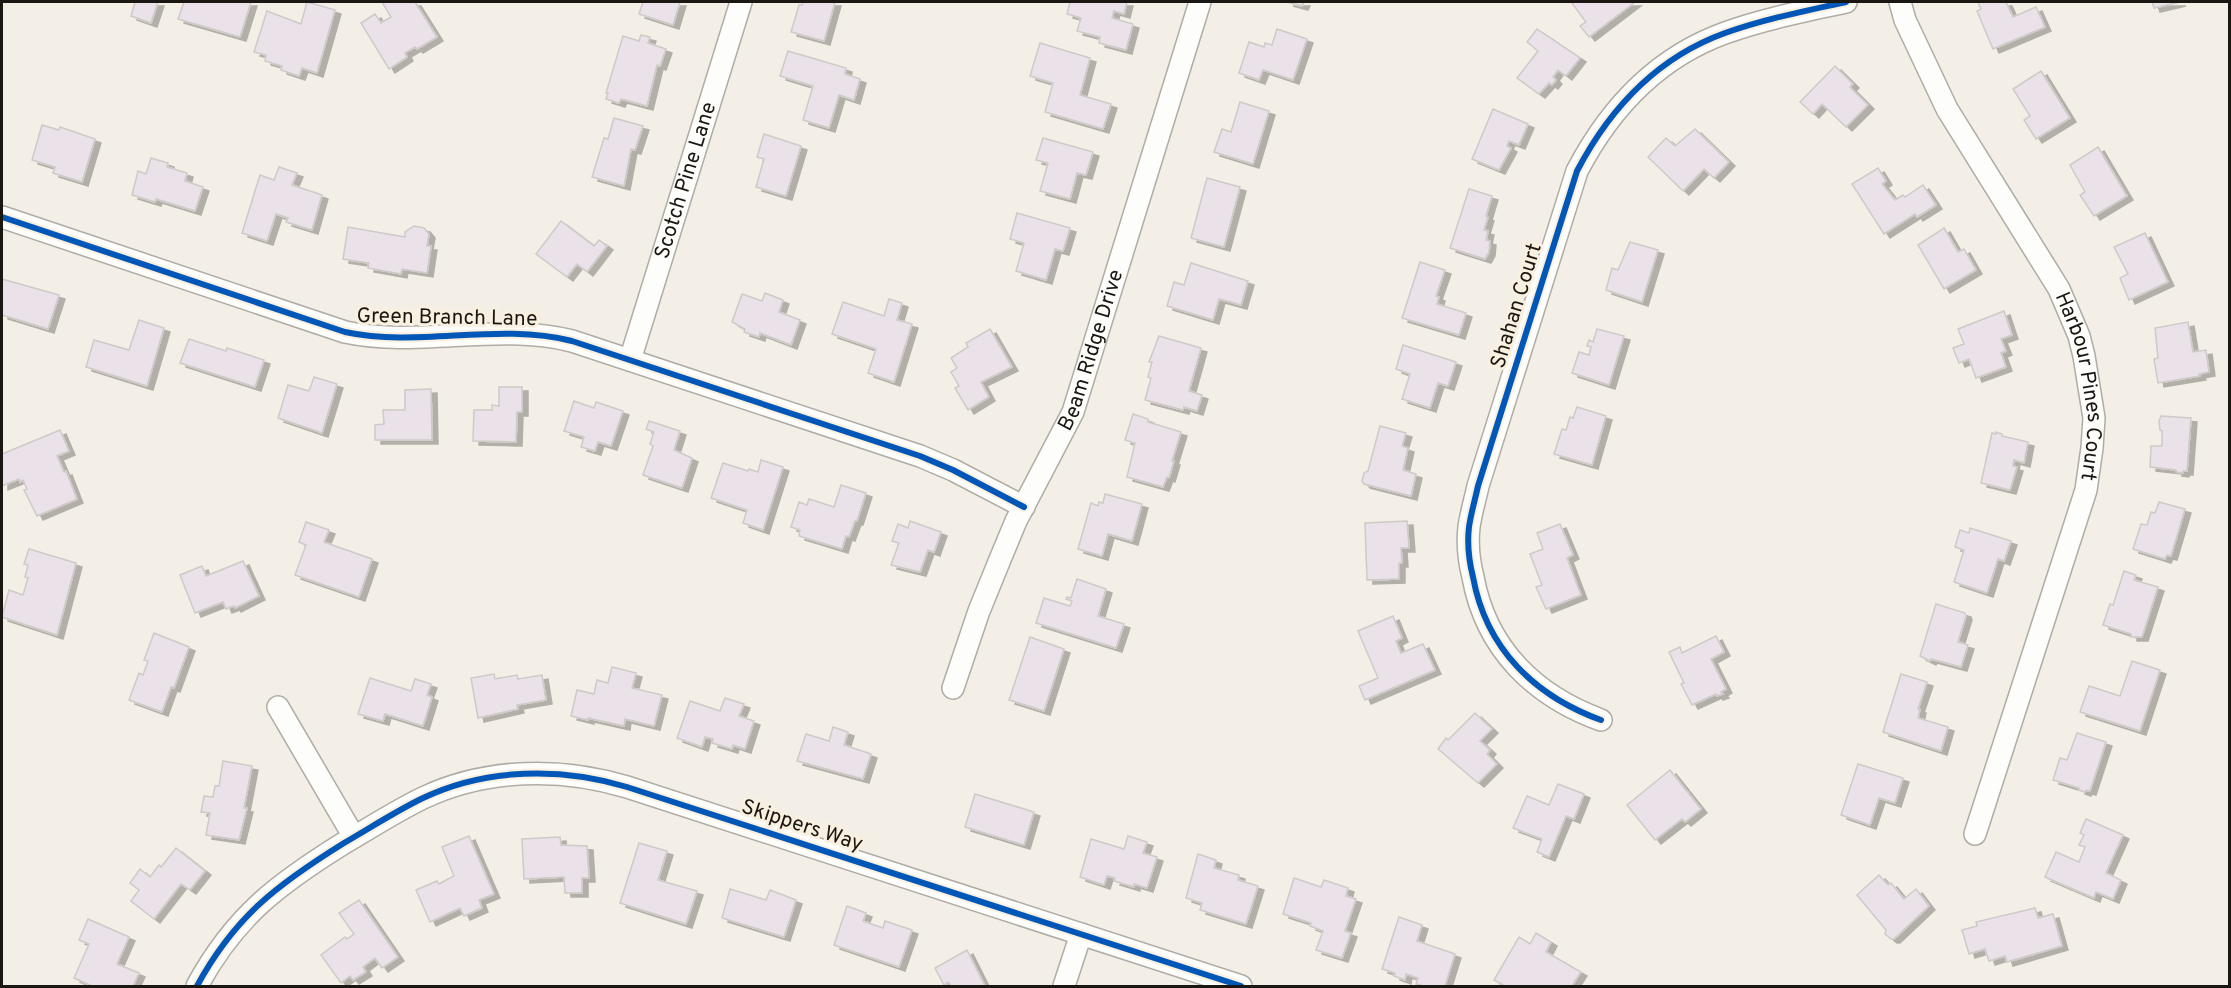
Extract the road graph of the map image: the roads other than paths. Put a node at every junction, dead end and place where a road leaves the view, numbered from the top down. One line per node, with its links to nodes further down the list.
1 (741, 2): 6 (street, Scotch Pine Lane)
2 (1200, 2): 7 (street, Beam Ridge Drive)
3 (1846, 2): 10 (street, Shahan Court)
4 (1900, 2): 11 (street, Harbour Pines Court)
5 (2, 217): 6 (street, Green Branch Lane)
6 (630, 360): 7 (street, Green Branch Lane)
7 (1024, 507): 8 (street, Beam Ridge Drive)
8 (953, 688)
9 (278, 707): 12 (street)
10 (1601, 720)
11 (1975, 834)
12 (354, 837): 13 (street, Skippers Way); 14 (street, Skippers Way)
13 (1081, 934): 15 (street); 16 (street, Skippers Way)
14 (197, 987)
15 (1064, 987)
16 (1241, 987)

